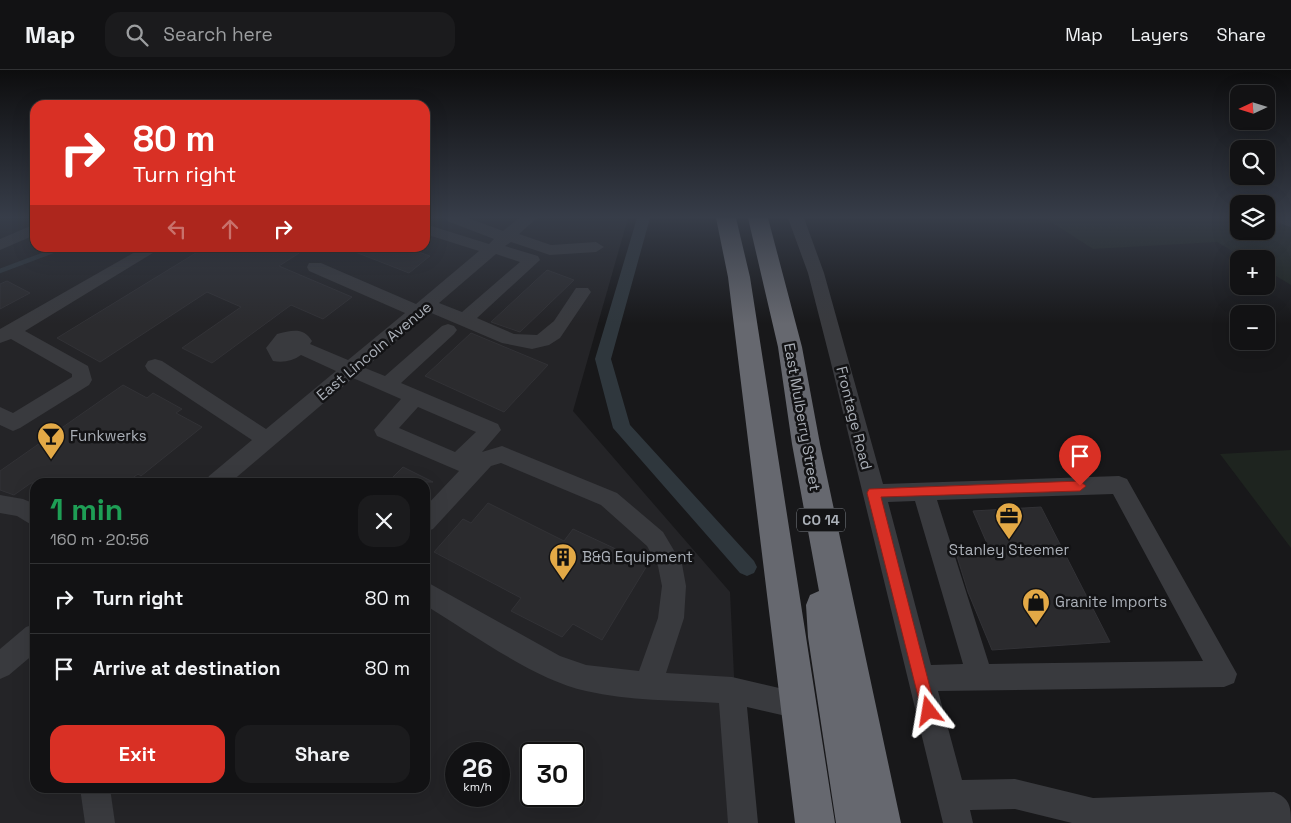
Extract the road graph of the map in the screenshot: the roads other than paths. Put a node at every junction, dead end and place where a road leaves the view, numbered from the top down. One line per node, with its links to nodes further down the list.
1 (144, 253): 12 (street)
2 (488, 253): 9 (street, East Lincoln Avenue)
3 (519, 253): 10 (street)
4 (734, 253): 34 (highway, CO 14)
5 (767, 253): 20 (highway, East Mulberry Street / CO 14)
6 (809, 253): 23 (street, Frontage Road)
7 (315, 267): 9 (street)
8 (582, 292): 10 (street)
9 (423, 309): 10 (street); 15 (street, East Lincoln Avenue)
10 (465, 319)
11 (448, 330): 16 (street)
12 (5, 334): 18 (street)
13 (299, 348): 15 (street)
14 (155, 366): 19 (street)
15 (350, 371): 16 (street); 19 (street, East Lincoln Avenue)
16 (386, 386): 17 (street)
17 (414, 398)
18 (0, 415)
19 (267, 440): 21 (street, East Lincoln Avenue)
20 (806, 444): 41 (highway); 42 (highway, East Mulberry Street / CO 14)
21 (222, 478)
22 (923, 491): 23 (street); 30 (street); 30 (street)
23 (873, 493): 31 (street, Frontage Road)
24 (0, 504): 25 (street)
25 (30, 513)
26 (430, 517): 32 (street)
27 (430, 595): 32 (street)
28 (30, 640): 29 (street)
29 (0, 666)
30 (980, 677): 31 (street)
31 (920, 678): 36 (street, Frontage Road)
32 (648, 685): 33 (street)
33 (732, 690): 34 (street); 39 (street)
34 (799, 705): 40 (highway, CO 14)
35 (97, 793): 38 (street)
36 (954, 809): 37 (street)
37 (1095, 818): 43 (street)
38 (100, 823)
39 (743, 823)
40 (815, 823)
41 (856, 823)
42 (882, 823)
43 (1283, 823)

